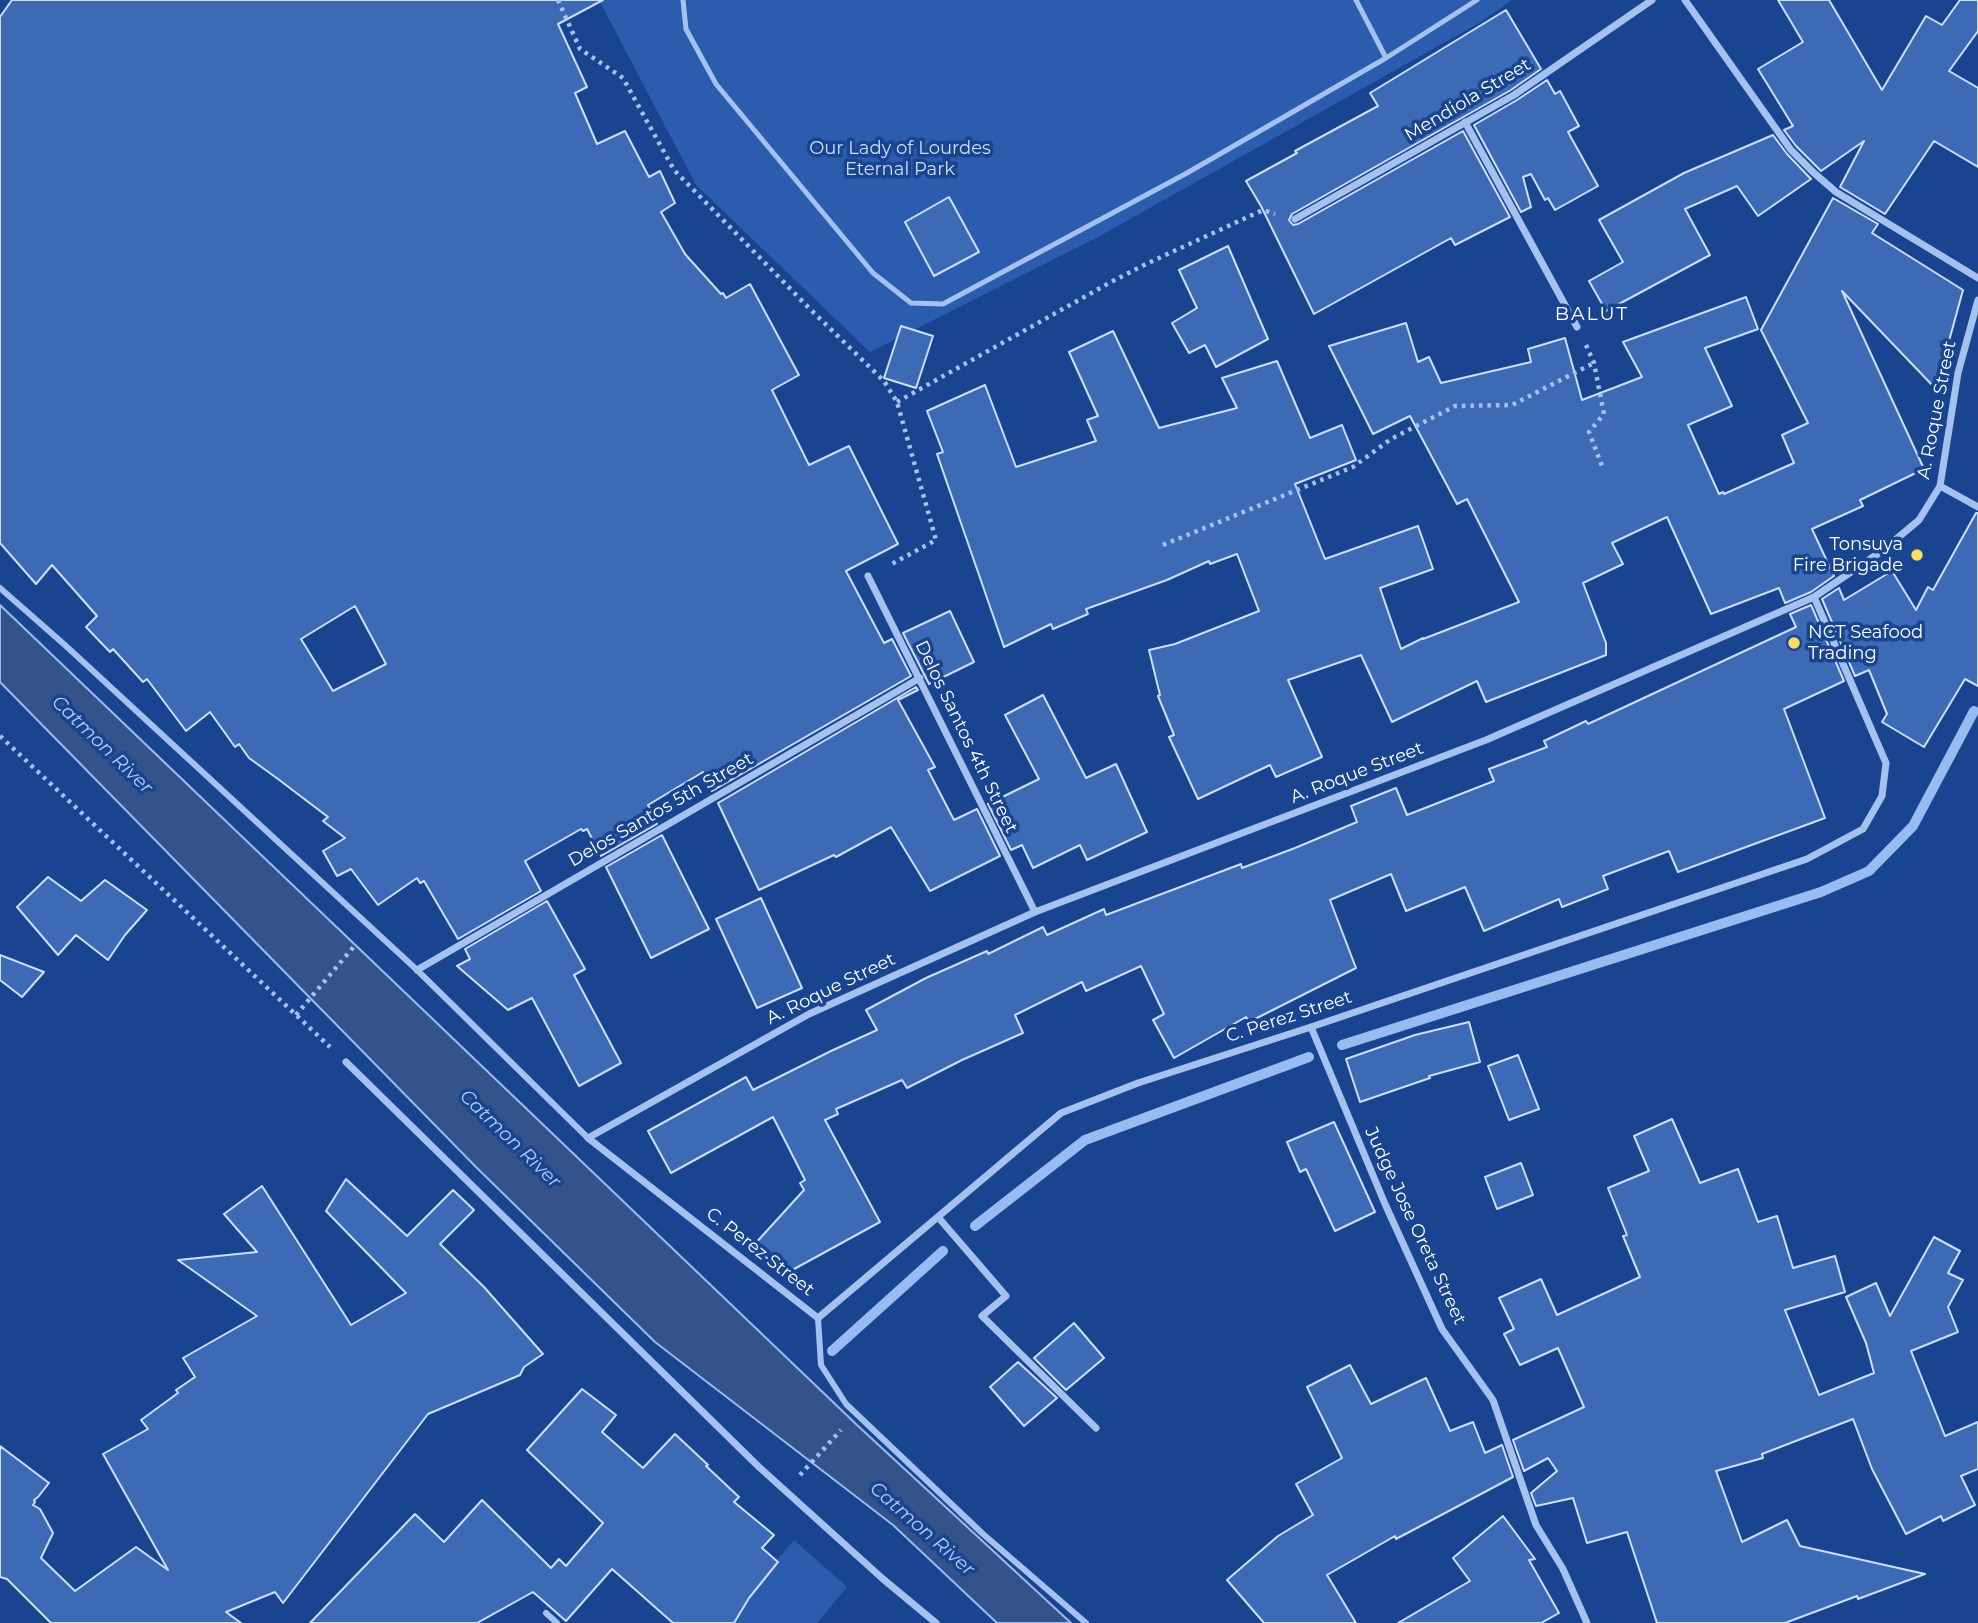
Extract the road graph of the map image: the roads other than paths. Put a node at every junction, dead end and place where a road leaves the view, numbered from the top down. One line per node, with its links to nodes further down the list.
1 (683, 0): 6 (lane)
2 (1356, 0): 6 (lane)
3 (1476, 0): 6 (lane)
4 (1652, 0): 7 (street, Mendiola Street)
5 (1685, 0): 9 (street)
6 (1386, 58)
7 (1465, 122): 8 (street, Mendiola Street); 11 (street)
8 (1295, 219)
9 (1978, 278)
10 (1978, 300): 12 (street, A. Roque Street)
11 (1577, 327)
12 (1940, 486): 13 (street); 16 (street, A. Roque Street)
13 (1978, 507)
14 (868, 576): 17 (street, Delos Santos 4th Street)
15 (0, 588): 19 (street)
16 (1814, 597): 18 (street, A. Roque Street); 20 (street, C. Perez Street)
17 (920, 678): 18 (street, Delos Santos 4th Street); 19 (street, Delos Santos 5th Street)
18 (1035, 912): 22 (street, A. Roque Street)
19 (417, 970): 22 (street)
20 (1311, 1027): 23 (street, C. Perez Street); 30 (street, Judge Jose Oreta Street)
21 (346, 1062): 28 (street)
22 (588, 1138): 24 (street, C. Perez Street)
23 (938, 1217): 24 (street, C. Perez Street); 25 (street)
24 (818, 1318): 29 (street)
25 (1096, 1428)
26 (546, 1613): 27 (street)
27 (557, 1623)
28 (936, 1623)
29 (1086, 1623)
30 (1587, 1623)

